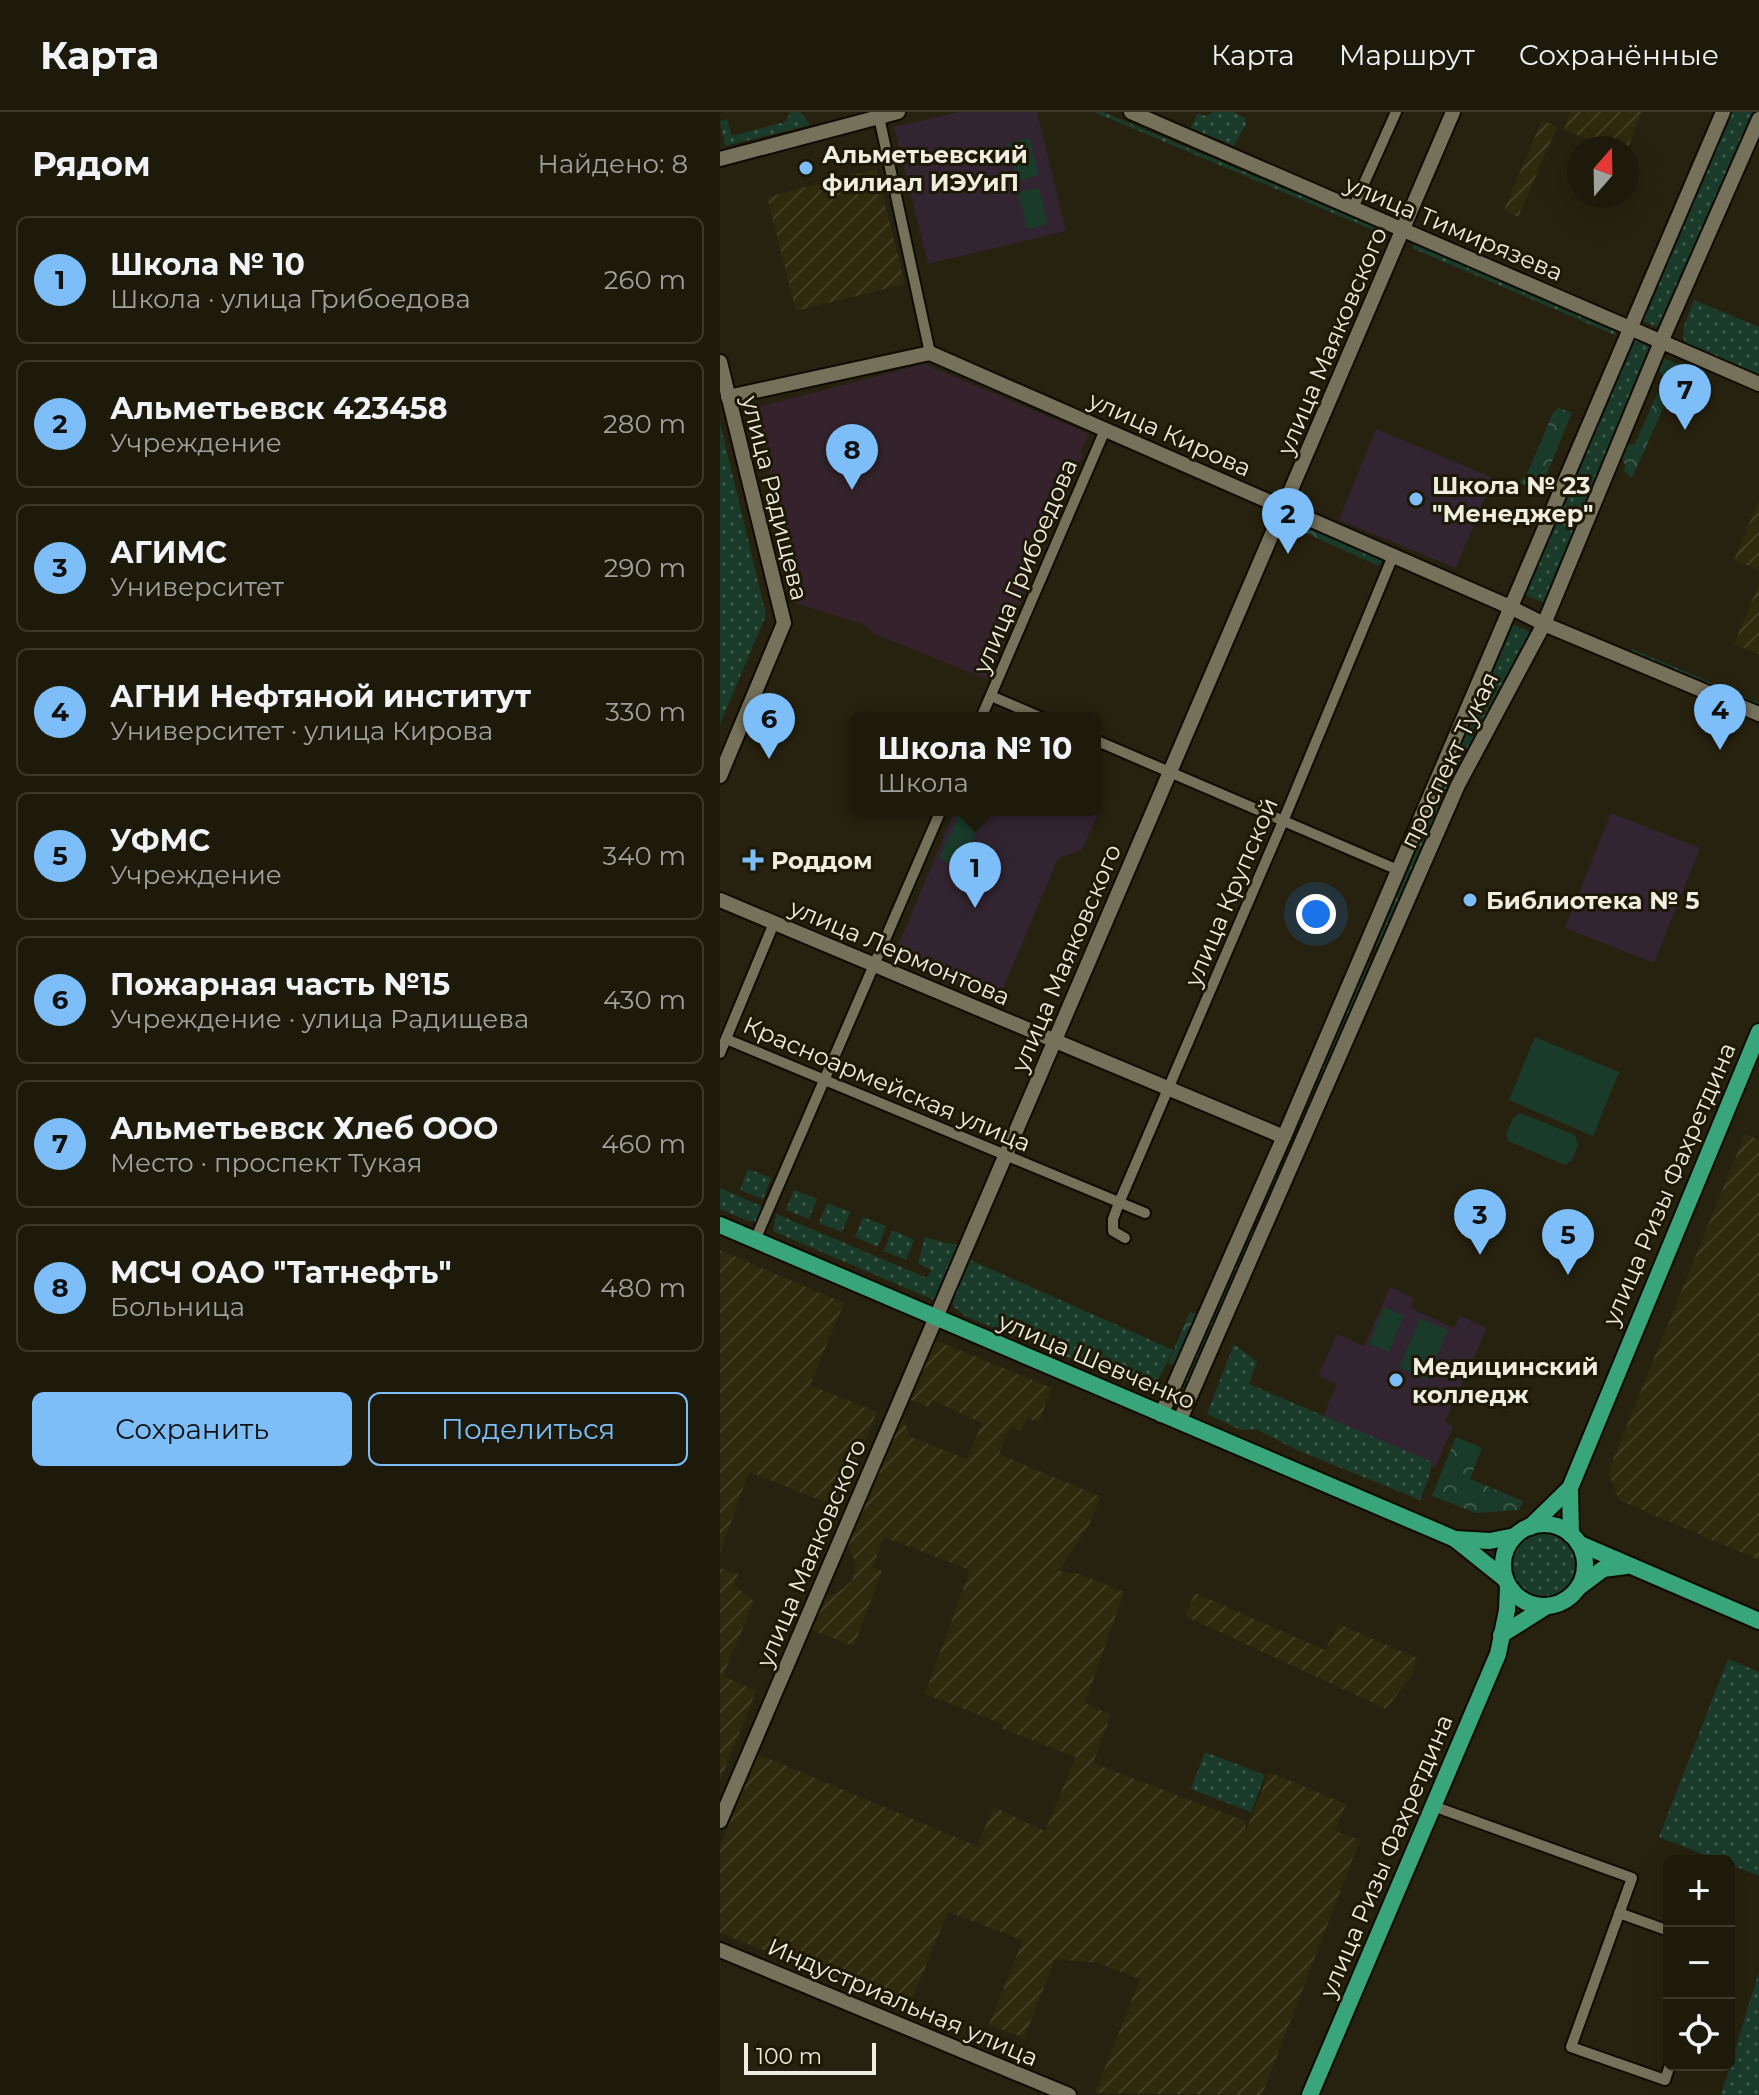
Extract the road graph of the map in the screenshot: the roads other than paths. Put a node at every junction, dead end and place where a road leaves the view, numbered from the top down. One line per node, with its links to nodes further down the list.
1 (898, 112): 6 (street)
2 (1131, 112): 9 (street, улица Тимирязева)
3 (1396, 112): 9 (street)
4 (1453, 112): 10 (street, улица Маяковского)
5 (1723, 112): 11 (street, проспект Тукая)
6 (879, 117): 8 (street); 13 (street)
7 (1759, 119): 12 (street, проспект Тукая)
8 (720, 159)
9 (1353, 208): 10 (street, улица Тимирязева)
10 (1403, 230): 11 (street, улица Тимирязева); 18 (street, улица Маяковского)
11 (1630, 328): 12 (street, улица Тимирязева); 20 (street, проспект Тукая)
12 (1661, 342): 15 (street, улица Тимирязева); 21 (street, проспект Тукая)
13 (930, 353): 16 (street); 17 (street, улица Кирова)
14 (720, 362): 16 (street, улица Радищева)
15 (1759, 384)
16 (728, 397): 28 (street, улица Радищева)
17 (1105, 430): 18 (street, улица Кирова); 22 (street, улица Грибоедова)
18 (1285, 508): 19 (street, улица Кирова); 27 (street, улица Маяковского)
19 (1393, 556): 20 (street, улица Кирова); 30 (street, улица Крупской)
20 (1510, 607): 21 (street, улица Кирова); 31 (street, проспект Тукая)
21 (1544, 624): 25 (street, улица Кирова); 35 (street, проспект Тукая)
22 (991, 696): 23 (street, улица Грибоедова); 24 (street)
23 (984, 712)
24 (1028, 712)
25 (1759, 714)
26 (1101, 743): 27 (street)
27 (1169, 772): 30 (street); 39 (street, улица Маяковского)
28 (720, 776)
29 (938, 816): 36 (street)
30 (1284, 819): 31 (street); 42 (street, улица Крупской)
31 (1398, 870): 34 (street, проспект Тукая)
32 (720, 900): 33 (street, улица Лермонтова)
33 (774, 923): 36 (street, улица Лермонтова); 38 (street, Красноармейская улица)
34 (1361, 955): 35 (street); 43 (street, проспект Тукая)
35 (1379, 963): 49 (street, проспект Тукая)
36 (874, 964): 39 (street, улица Лермонтова); 41 (street)
37 (1759, 1032): 55 (main road, улица Ризы Фахретдина)
38 (726, 1039): 40 (street); 41 (street, Красноармейская улица)
39 (1055, 1041): 42 (street, улица Лермонтова); 44 (street, улица Маяковского)
40 (720, 1053)
41 (826, 1080): 44 (street, Красноармейская улица); 51 (street)
42 (1169, 1089): 43 (street, улица Лермонтова); 45 (street, улица Крупской)
43 (1284, 1137): 47 (street, проспект Тукая)
44 (1005, 1156): 45 (street, Красноармейская улица); 52 (street, улица Маяковского)
45 (1119, 1203): 46 (street, Красноармейская улица); 50 (street, улица Крупской)
46 (1145, 1213)
47 (1247, 1221): 49 (street); 53 (street, проспект Тукая)
48 (720, 1225): 51 (main road, улица Шевченко)
49 (1264, 1228): 54 (street, проспект Тукая)
50 (1125, 1238)
51 (755, 1240): 52 (main road, улица Шевченко)
52 (935, 1318): 53 (main road, улица Шевченко); 66 (street, улица Маяковского)
53 (1161, 1415): 54 (main road, улица Шевченко)
54 (1179, 1422): 57 (main road, улица Шевченко)
55 (1570, 1488): 56 (main road); 58 (main road)
56 (1523, 1531): 57 (main road); 58 (main road); 60 (main road)
57 (1455, 1539): 60 (main road)
58 (1574, 1539): 59 (main road); 61 (main road)
59 (1627, 1566): 61 (main road); 63 (main road)
60 (1506, 1582): 62 (main road); 64 (main road, улица Ризы Фахретдина)
61 (1578, 1588): 62 (main road)
62 (1547, 1606): 64 (main road)
63 (1759, 1621)
64 (1501, 1635): 65 (main road, улица Ризы Фахретдина)
65 (1433, 1806): 67 (street); 72 (main road, улица Ризы Фахретдина)
66 (720, 1821)
67 (1619, 1913): 68 (street); 70 (street)
68 (1663, 1929)
69 (720, 1950): 71 (street, Индустриальная улица)
70 (1668, 2071)
71 (1069, 2095)
72 (1310, 2095)

